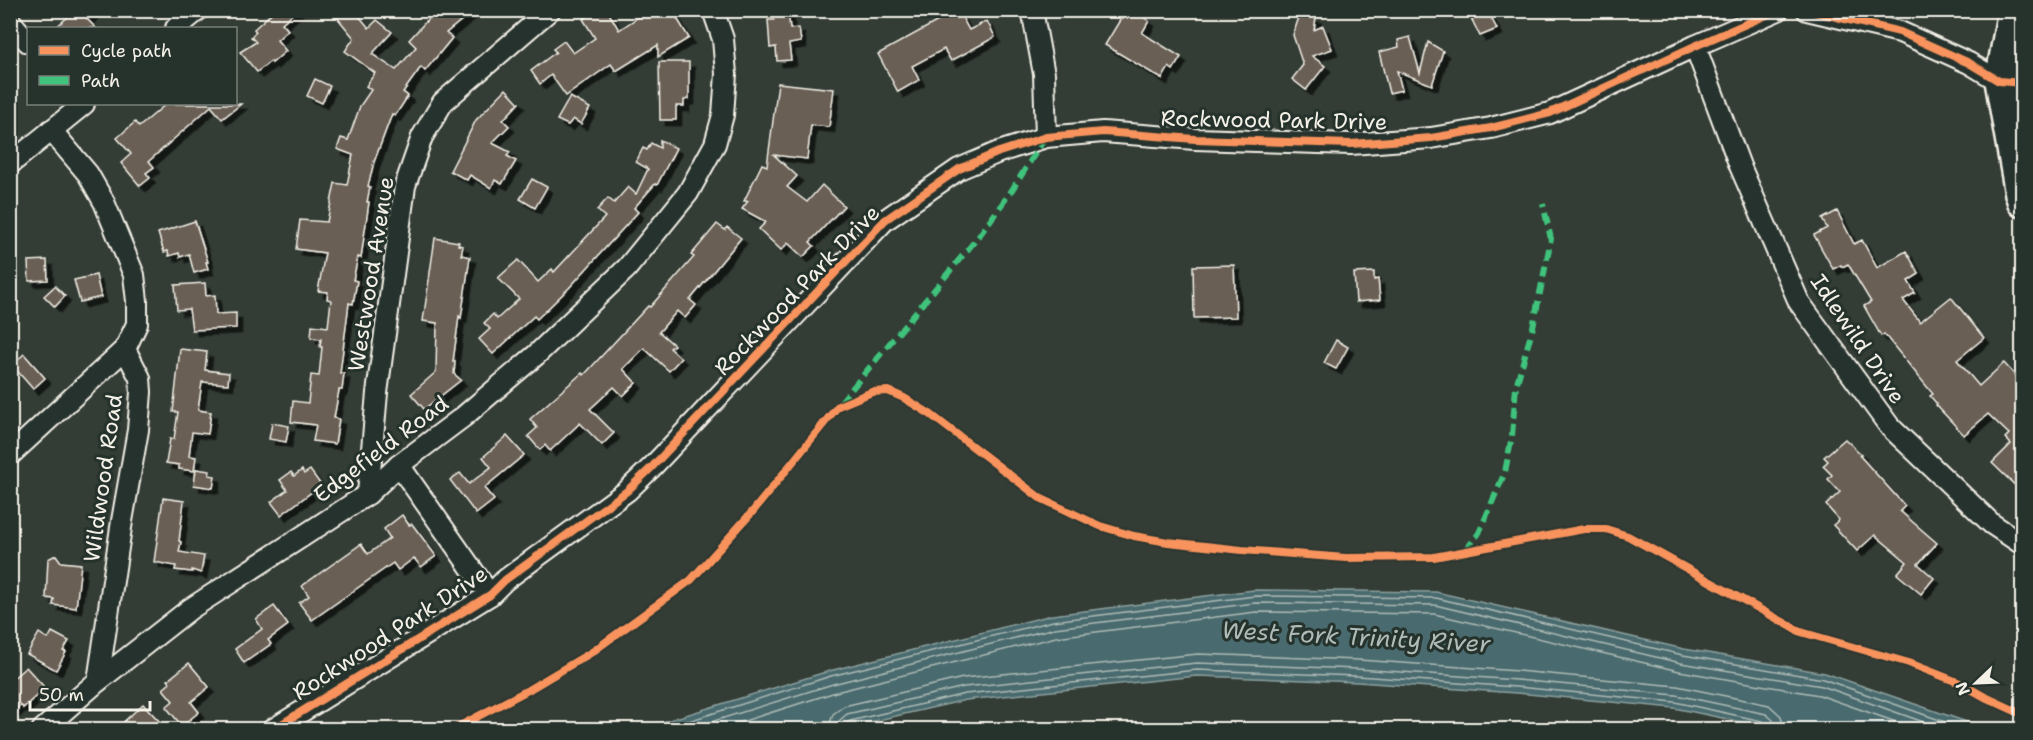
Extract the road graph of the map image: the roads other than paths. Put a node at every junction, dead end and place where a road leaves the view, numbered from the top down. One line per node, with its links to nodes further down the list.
1 (198, 10): 9 (street)
2 (550, 10): 21 (street, Westwood Avenue)
3 (713, 10): 20 (street, Edgefield Road)
4 (1032, 10): 15 (street)
5 (1778, 10): 11 (street, Rockwood Park Drive)
6 (1807, 10): 12 (street)
7 (2012, 10): 12 (main road)
8 (10, 21): 10 (street)
9 (177, 27)
10 (27, 41)
11 (1695, 46): 15 (street, Rockwood Park Drive); 22 (street, Idlewild Drive)
12 (1999, 81): 17 (main road)
13 (82, 105): 14 (street)
14 (51, 130): 16 (street); 18 (street)
15 (1046, 137): 23 (street, Rockwood Park Drive)
16 (10, 164)
17 (2022, 203)
18 (125, 349): 19 (street); 24 (street, Wildwood Road)
19 (10, 455)
20 (399, 465): 21 (street, Edgefield Road); 23 (street)
21 (368, 494): 24 (street, Edgefield Road)
22 (2022, 544)
23 (490, 595): 26 (street, Rockwood Park Drive)
24 (98, 681): 25 (street, Edgefield Road)
25 (42, 729)
26 (272, 729)

